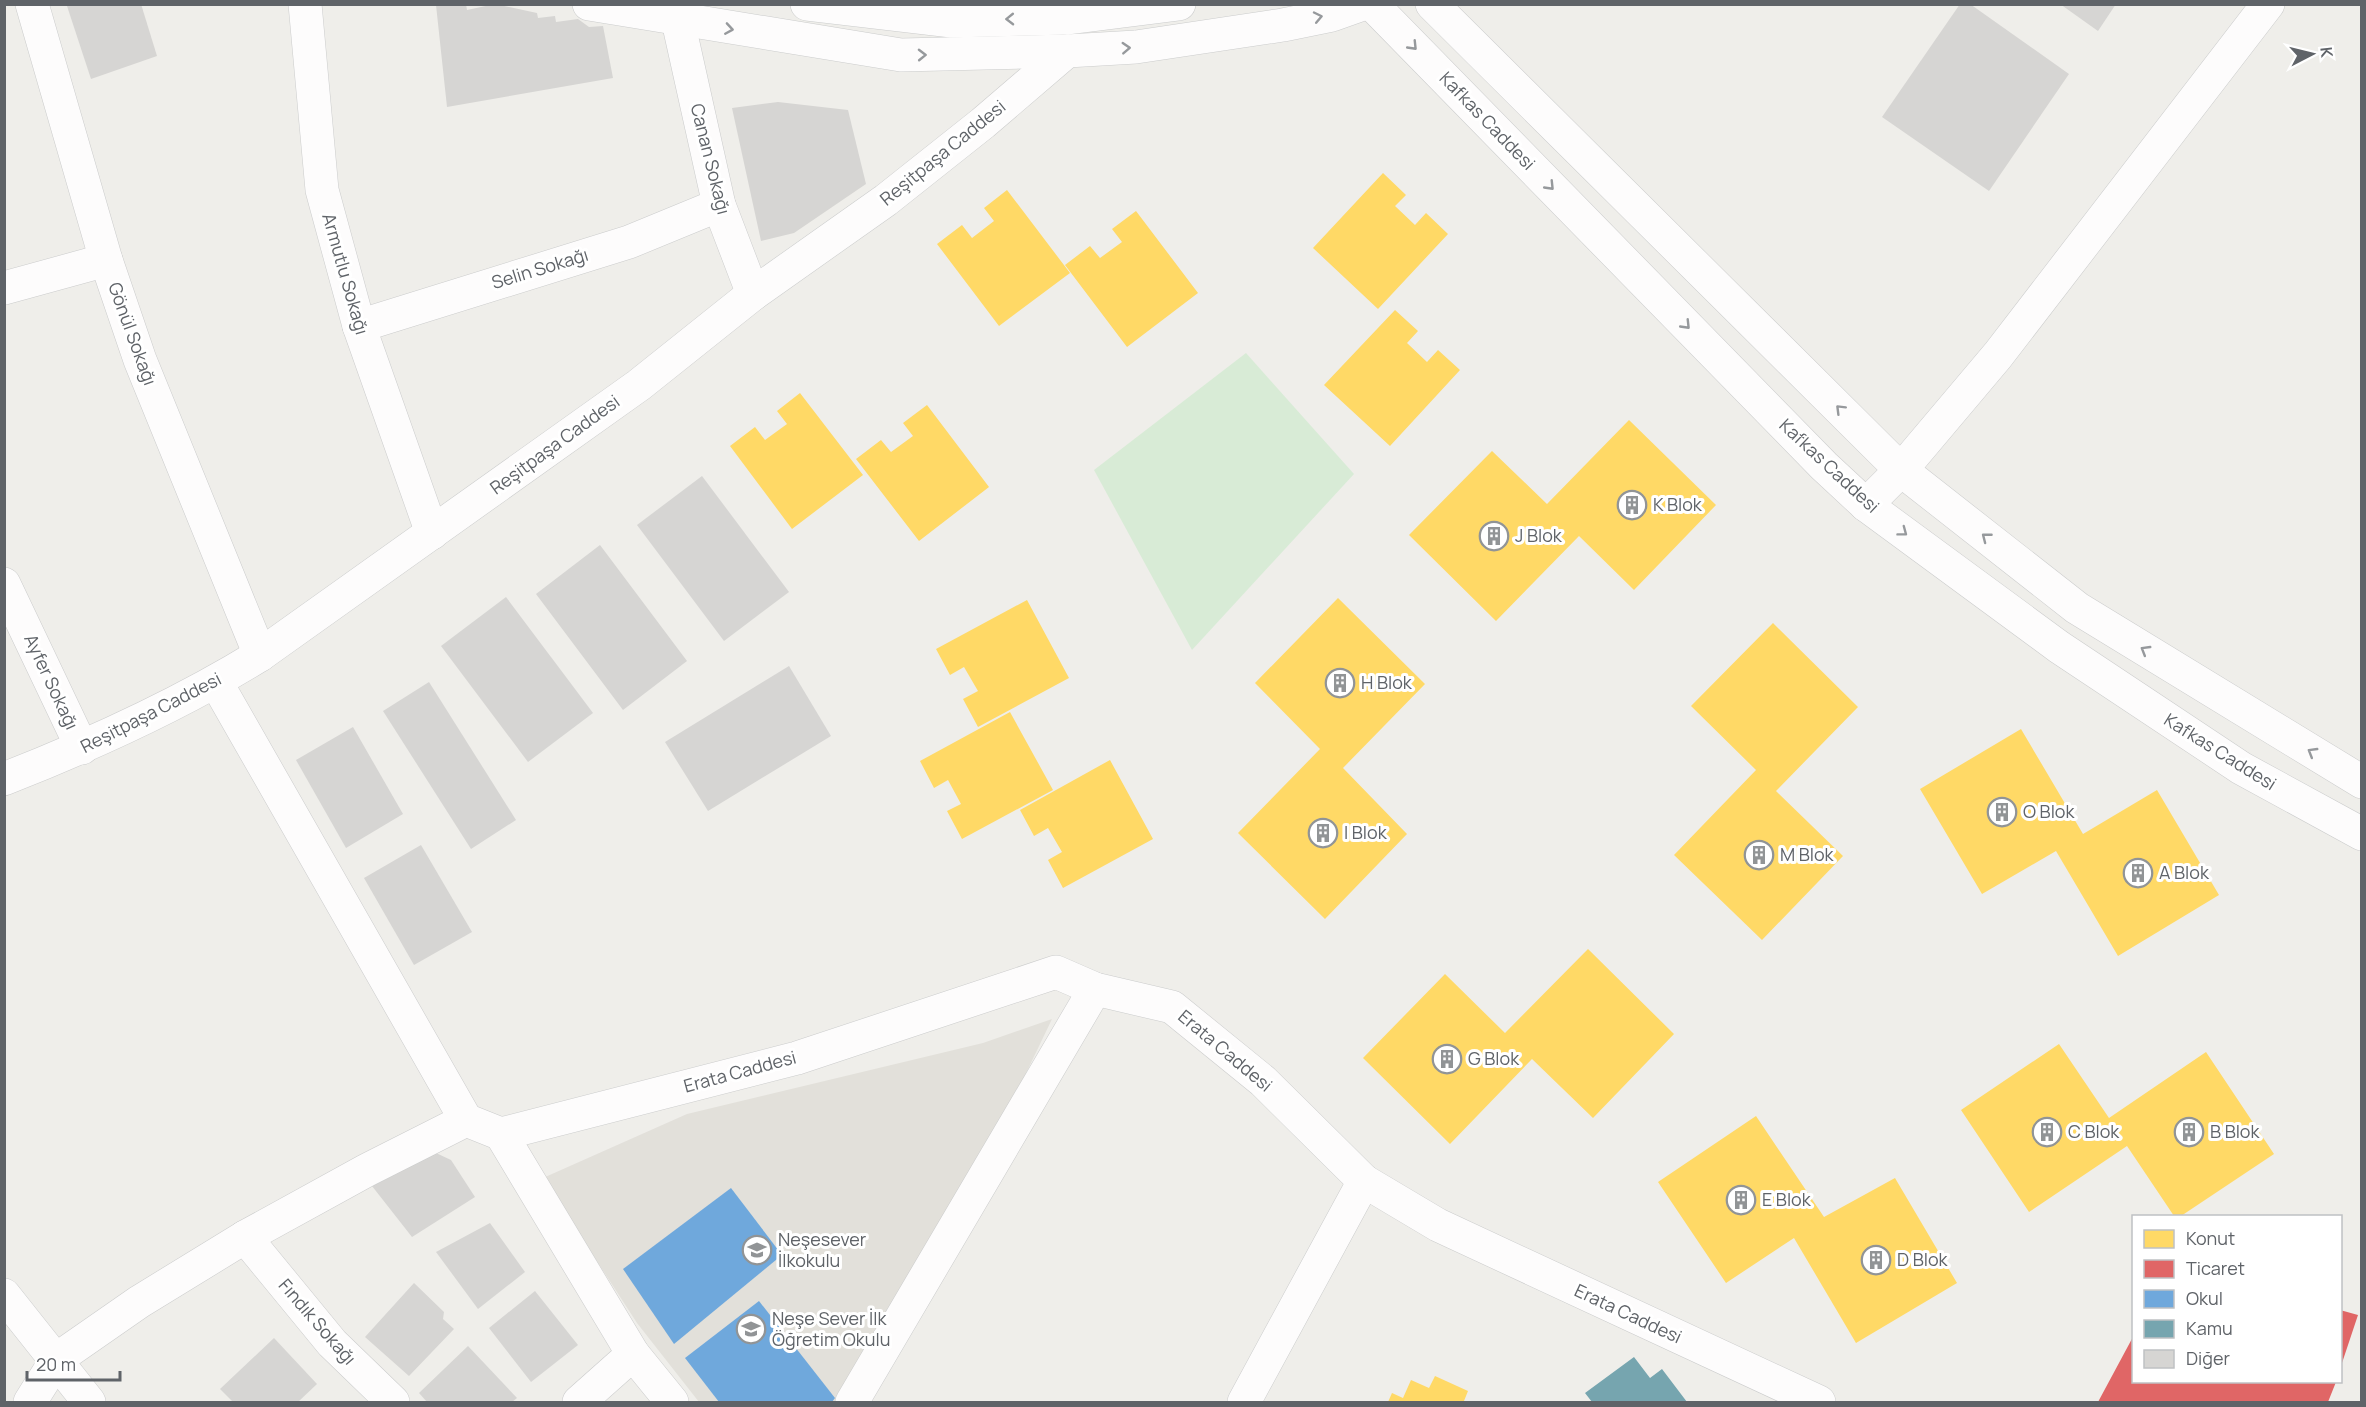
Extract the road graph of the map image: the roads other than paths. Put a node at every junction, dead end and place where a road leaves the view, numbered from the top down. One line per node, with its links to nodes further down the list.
1 (32, 4): 14 (street, Gönül Sokağı)
2 (305, 4): 17 (street, Armutlu Sokağı)
3 (589, 4): 11 (street)
4 (807, 4): 10 (street, one-way to 4)
5 (1179, 4): 10 (street)
6 (1363, 4): 12 (street, one-way to 6)
7 (1372, 4): 19 (street, Kafkas Caddesi, one-way to 19)
8 (1432, 4): 18 (street, one-way to 8)
9 (2268, 4): 18 (street)
10 (1068, 18): 12 (street)
11 (678, 21): 12 (street, one-way to 12); 13 (street, Canan Sokağı)
12 (1067, 51): 16 (street, Reşitpaşa Caddesi)
13 (719, 205): 16 (street, Canan Sokağı); 17 (street, Selin Sokağı)
14 (106, 260): 15 (street); 22 (street, Gönül Sokağı)
15 (4, 288)
16 (753, 294): 20 (street, Reşitpaşa Caddesi)
17 (359, 326): 20 (street, Armutlu Sokağı)
18 (1901, 470): 19 (street); 26 (street, one-way to 18)
19 (1866, 505): 27 (street, Kafkas Caddesi, one-way to 27)
20 (432, 533): 22 (street, Reşitpaşa Caddesi)
21 (4, 584): 24 (street, Ayfer Sokağı)
22 (260, 655): 23 (street, Reşitpaşa Caddesi)
23 (216, 682): 24 (street, Reşitpaşa Caddesi); 29 (street)
24 (82, 748): 25 (street, Reşitpaşa Caddesi)
25 (4, 779)
26 (2361, 782)
27 (2361, 834)
28 (1095, 988): 30 (street, Erata Caddesi); 31 (street, Erata Caddesi); 41 (street)
29 (466, 1120): 30 (street); 32 (street)
30 (501, 1134): 34 (street)
31 (1364, 1180): 42 (street); 43 (street, Erata Caddesi)
32 (245, 1237): 35 (street); 38 (street, Fındık Sokağı)
33 (4, 1295): 35 (street)
34 (633, 1354): 39 (street); 40 (street)
35 (57, 1359): 36 (street); 37 (street)
36 (30, 1402)
37 (89, 1402)
38 (393, 1402)
39 (579, 1402)
40 (672, 1402)
41 (852, 1402)
42 (1244, 1402)
43 (1819, 1402)

